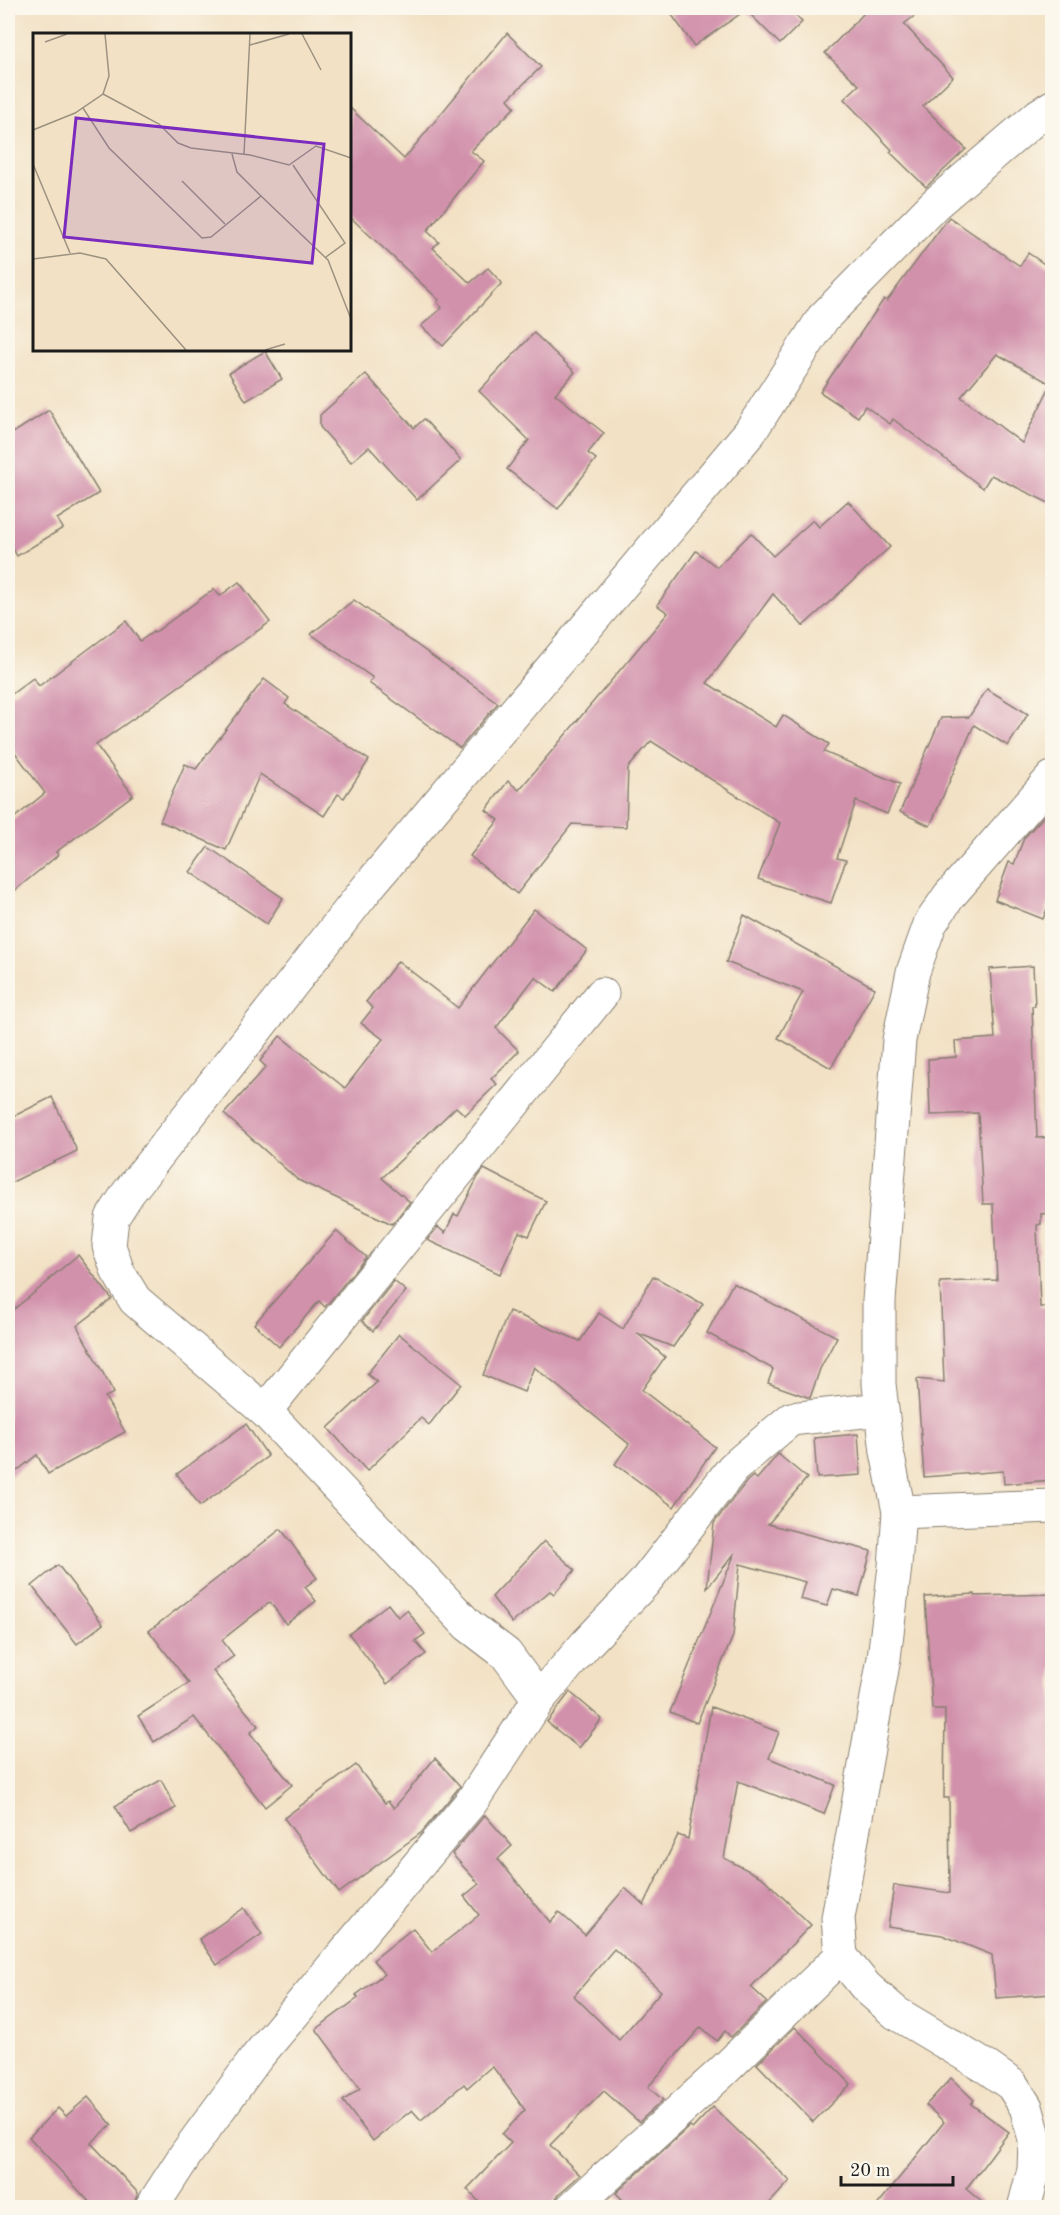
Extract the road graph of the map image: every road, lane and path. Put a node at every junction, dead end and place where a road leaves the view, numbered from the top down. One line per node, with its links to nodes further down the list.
1 (1053, 107): 5 (street)
2 (1053, 778): 4 (street)
3 (602, 994): 5 (street)
4 (882, 1409): 7 (street); 8 (street)
5 (265, 1411): 8 (street)
6 (1053, 1506): 7 (street)
7 (899, 1512): 9 (street)
8 (539, 1699): 10 (street)
9 (841, 1956): 11 (street); 12 (street)
10 (151, 2208)
11 (572, 2208)
12 (1024, 2208)

